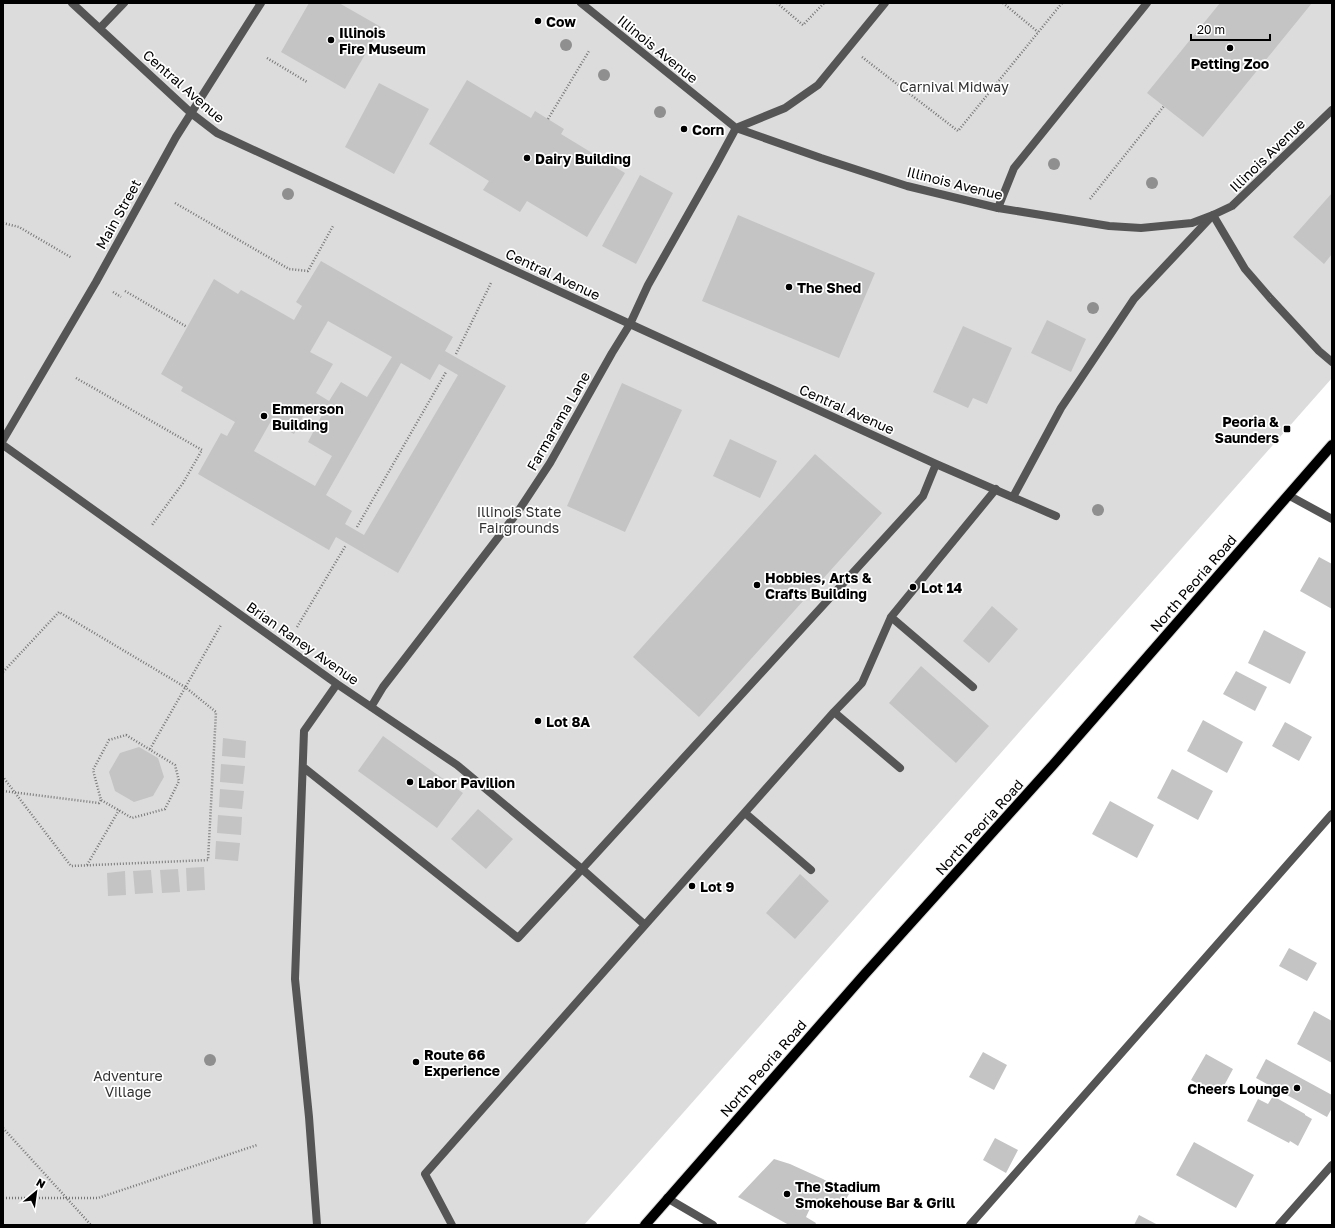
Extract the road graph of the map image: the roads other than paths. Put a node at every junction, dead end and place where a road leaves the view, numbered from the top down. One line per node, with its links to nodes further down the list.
1 (72, 3): 7 (street, Central Avenue)
2 (124, 3): 7 (street)
3 (261, 3): 9 (street, Main Street)
4 (581, 3): 10 (street, Illinois Avenue)
5 (885, 3): 10 (street)
6 (1147, 3): 11 (street)
7 (100, 28): 9 (street, Central Avenue)
8 (1332, 110): 12 (street, Illinois Avenue)
9 (191, 113): 13 (street, Central Avenue); 15 (street, Main Street)
10 (736, 128): 11 (street, Illinois Avenue); 13 (street, Farmarama Lane)
11 (998, 208): 12 (street, Illinois Avenue)
12 (1213, 215): 14 (street); 21 (street)
13 (630, 324): 18 (street, Central Avenue); 27 (street, Farmarama Lane)
14 (1332, 362)
15 (3, 440)
16 (3, 445): 25 (street, Brian Raney Avenue)
17 (1332, 445): 20 (main road, North Peoria Road)
18 (936, 464): 19 (street, Central Avenue); 33 (street)
19 (996, 489): 21 (street, Central Avenue); 24 (street)
20 (1288, 495): 23 (street); 37 (main road, North Peoria Road)
21 (1013, 497): 22 (street, Central Avenue)
22 (1056, 516)
23 (1332, 519)
24 (890, 617): 26 (street); 28 (street)
25 (337, 684): 27 (street, Brian Raney Avenue); 29 (street)
26 (973, 687)
27 (371, 707): 33 (street, Brian Raney Avenue)
28 (834, 712): 30 (street); 31 (street)
29 (303, 767): 33 (street); 38 (street)
30 (900, 768)
31 (745, 813): 34 (street); 35 (street)
32 (1332, 814): 42 (street)
33 (582, 870): 35 (street, Brian Raney Avenue)
34 (811, 870)
35 (645, 925): 39 (street)
36 (1332, 1165): 43 (street)
37 (667, 1198): 40 (main road, North Peoria Road); 41 (street)
38 (317, 1225)
39 (452, 1225)
40 (645, 1225)
41 (713, 1225)
42 (970, 1225)
43 (1279, 1225)

